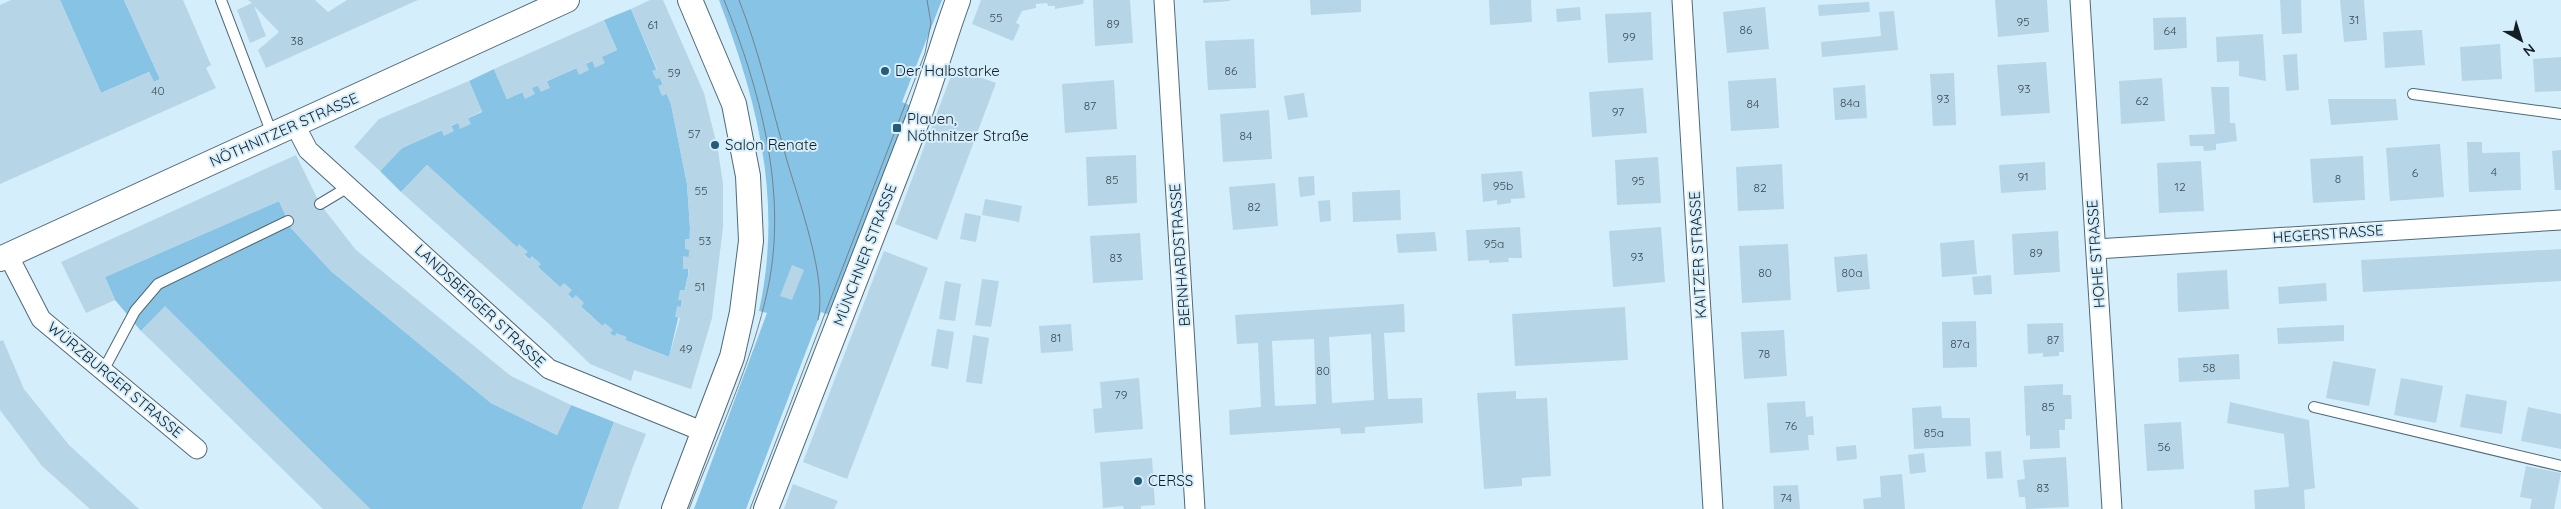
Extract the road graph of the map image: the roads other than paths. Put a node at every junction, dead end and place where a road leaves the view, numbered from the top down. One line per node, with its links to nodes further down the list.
1 (221, 0): 11 (lane)
2 (567, 0): 10 (street, NÖTHNITZER STRASSE)
3 (690, 0): 20 (street)
4 (958, 0): 24 (street, MÜNCHNER STRASSE)
5 (1164, 0): 25 (street, BERNHARDSTRASSE)
6 (1682, 0): 26 (street, KAITZER STRASSE)
7 (2080, 0): 16 (street, HOHE STRASSE)
8 (2413, 94): 9 (lane)
9 (2561, 114)
10 (295, 125): 11 (street, NÖTHNITZER STRASSE); 12 (street, LANDSBERGER STRASSE)
11 (273, 135): 17 (street, NÖTHNITZER STRASSE)
12 (350, 186): 13 (lane); 20 (street, LANDSBERGER STRASSE)
13 (320, 204)
14 (2561, 220): 16 (street, HEGERSTRASSE)
15 (288, 221): 18 (lane)
16 (2096, 249): 27 (street, HOHE STRASSE)
17 (4, 257): 18 (street, WÜRZBURGER STRASSE)
18 (103, 371): 21 (street, WÜRZBURGER STRASSE)
19 (2314, 407): 22 (lane)
20 (704, 432): 23 (street)
21 (197, 449)
22 (2561, 466)
23 (674, 509)
24 (766, 509)
25 (1195, 509)
26 (1713, 509)
27 (2112, 509)

